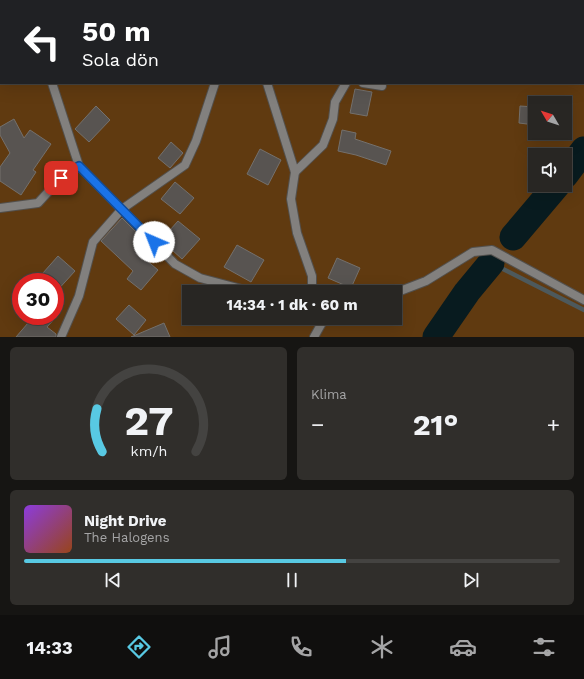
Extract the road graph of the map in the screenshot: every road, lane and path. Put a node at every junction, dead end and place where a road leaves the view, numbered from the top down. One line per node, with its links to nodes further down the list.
1 (52, 84): 7 (street)
2 (215, 84): 10 (street)
3 (267, 84): 8 (street)
4 (345, 84): 8 (street)
5 (369, 84): 6 (street)
6 (382, 86)
7 (79, 166): 9 (street); 10 (street)
8 (295, 172): 12 (street)
9 (0, 208)
10 (122, 209): 11 (street); 16 (street)
11 (226, 285)
12 (312, 285)
13 (402, 290): 14 (street)
14 (584, 300)
15 (321, 325): 17 (street)
16 (61, 337)
17 (314, 337)

